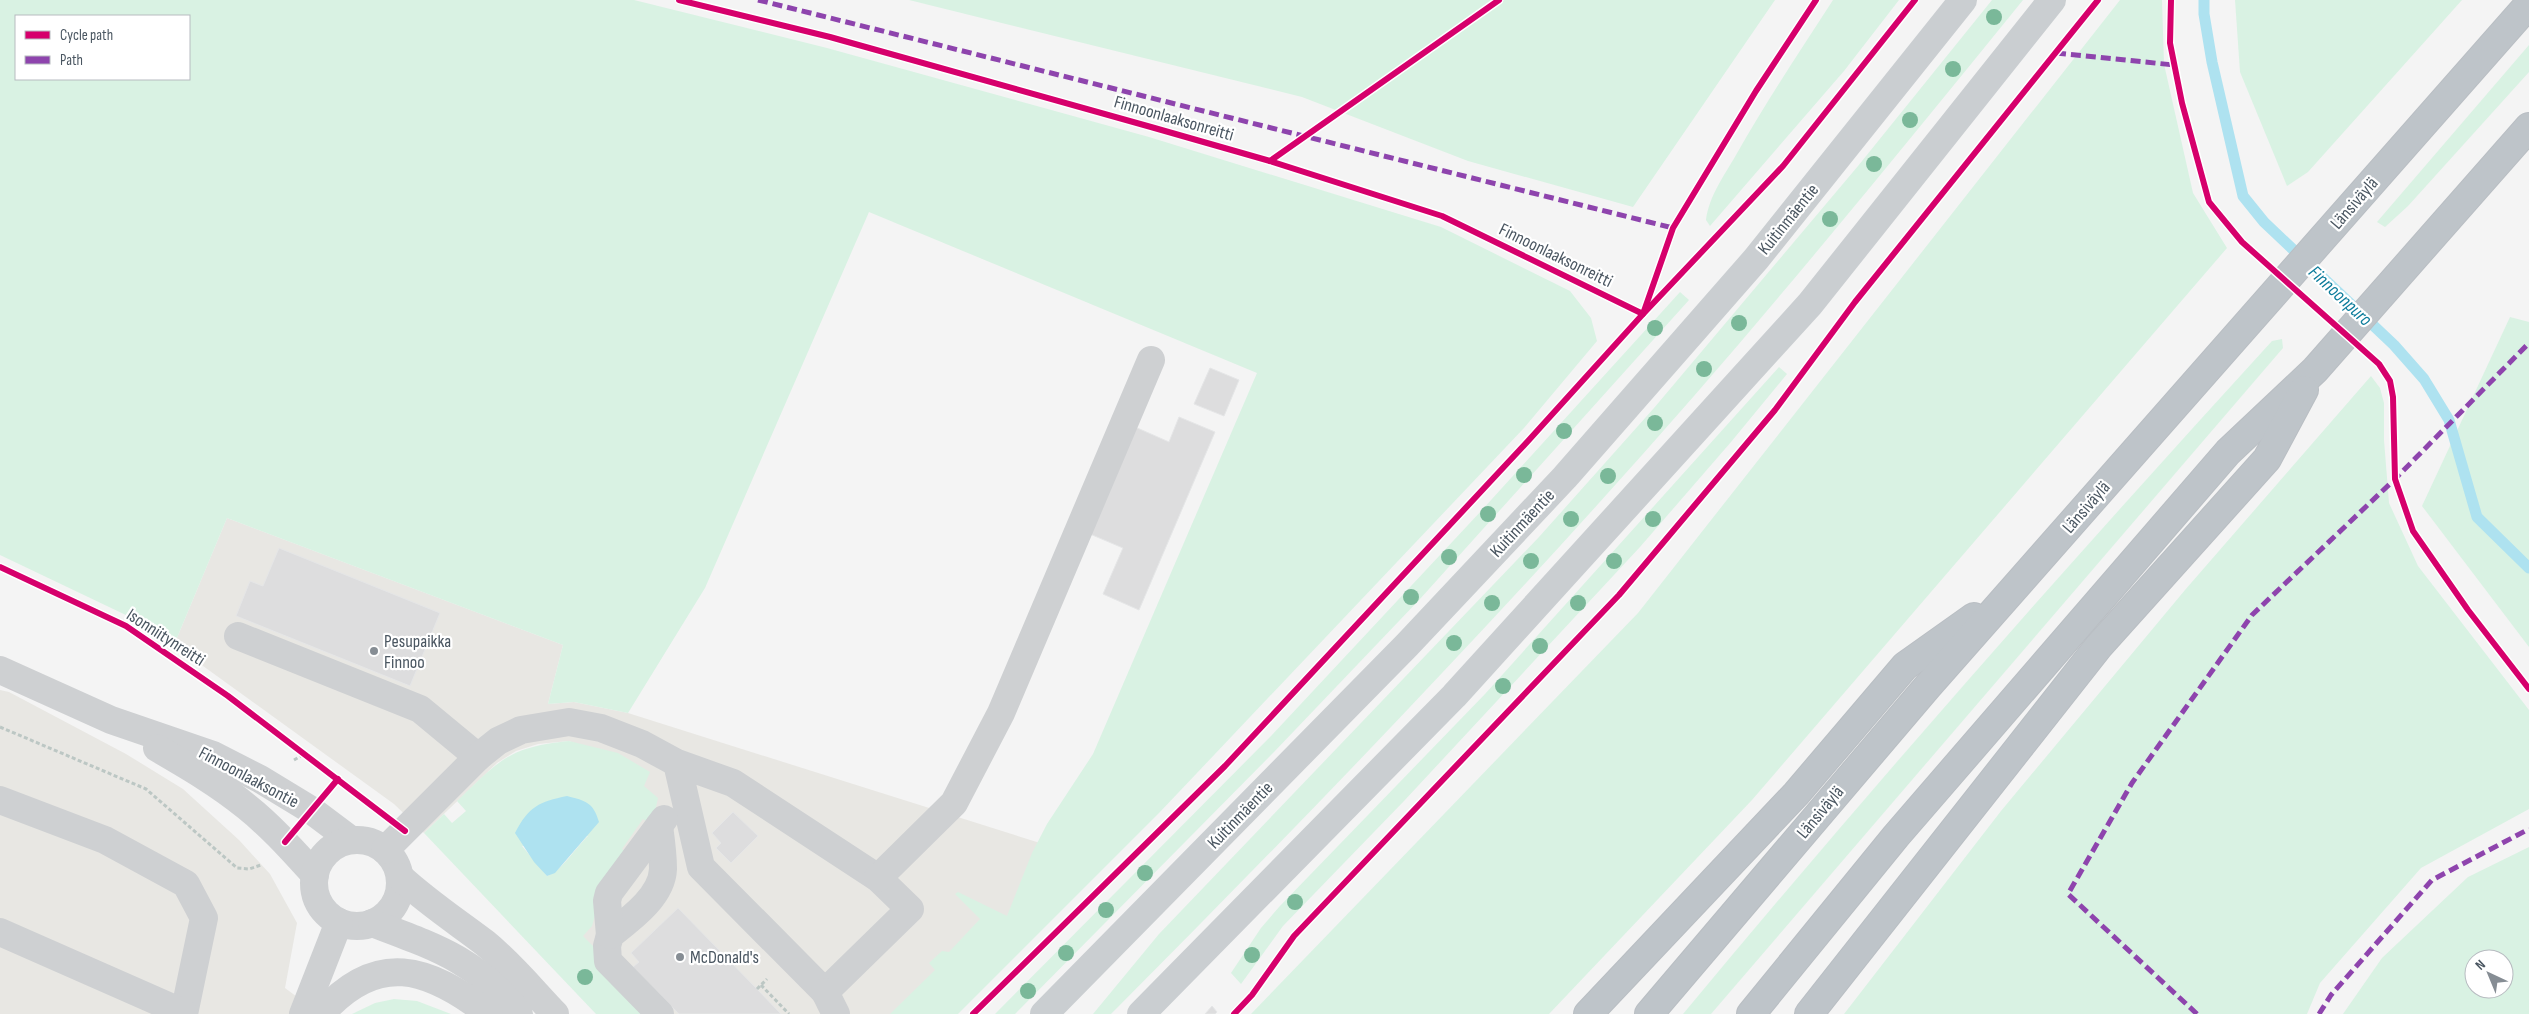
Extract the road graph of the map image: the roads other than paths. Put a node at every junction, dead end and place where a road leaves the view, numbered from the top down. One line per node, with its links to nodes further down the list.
1 (1963, 0): 32 (main road, Kuitinmäentie)
2 (2052, 0): 33 (main road)
3 (2529, 4): 7 (highway, Länsiväylä)
4 (2529, 127): 6 (highway)
5 (1151, 360): 19 (street)
6 (2315, 370): 36 (highway); 37 (highway)
7 (2014, 589): 34 (highway); 35 (highway, Länsiväylä)
8 (238, 636): 11 (street)
9 (0, 670): 10 (street, Finnoonlaaksontie)
10 (111, 720): 15 (street, Finnoonlaaksontie); 17 (street, Finnoonlaaksontie)
11 (478, 757): 12 (street); 16 (street)
12 (680, 775): 14 (street); 19 (street); 24 (street)
13 (0, 800): 25 (street)
14 (659, 826): 23 (street); 23 (street)
15 (351, 840): 16 (street); 17 (street)
16 (385, 850): 18 (street)
17 (314, 875): 20 (street)
18 (400, 877): 21 (street); 30 (street)
19 (878, 878): 24 (street)
20 (339, 922): 21 (street); 26 (street)
21 (372, 923): 29 (street)
22 (0, 932): 25 (street)
23 (610, 935): 31 (street)
24 (831, 1003)
25 (184, 1014)
26 (303, 1014)
27 (321, 1014): 28 (street)
28 (489, 1014)
29 (519, 1014)
30 (555, 1014)
31 (660, 1014)
32 (1044, 1014)
33 (1141, 1014)
34 (1588, 1014)
35 (1649, 1014)
36 (1751, 1014)
37 (1809, 1014)

